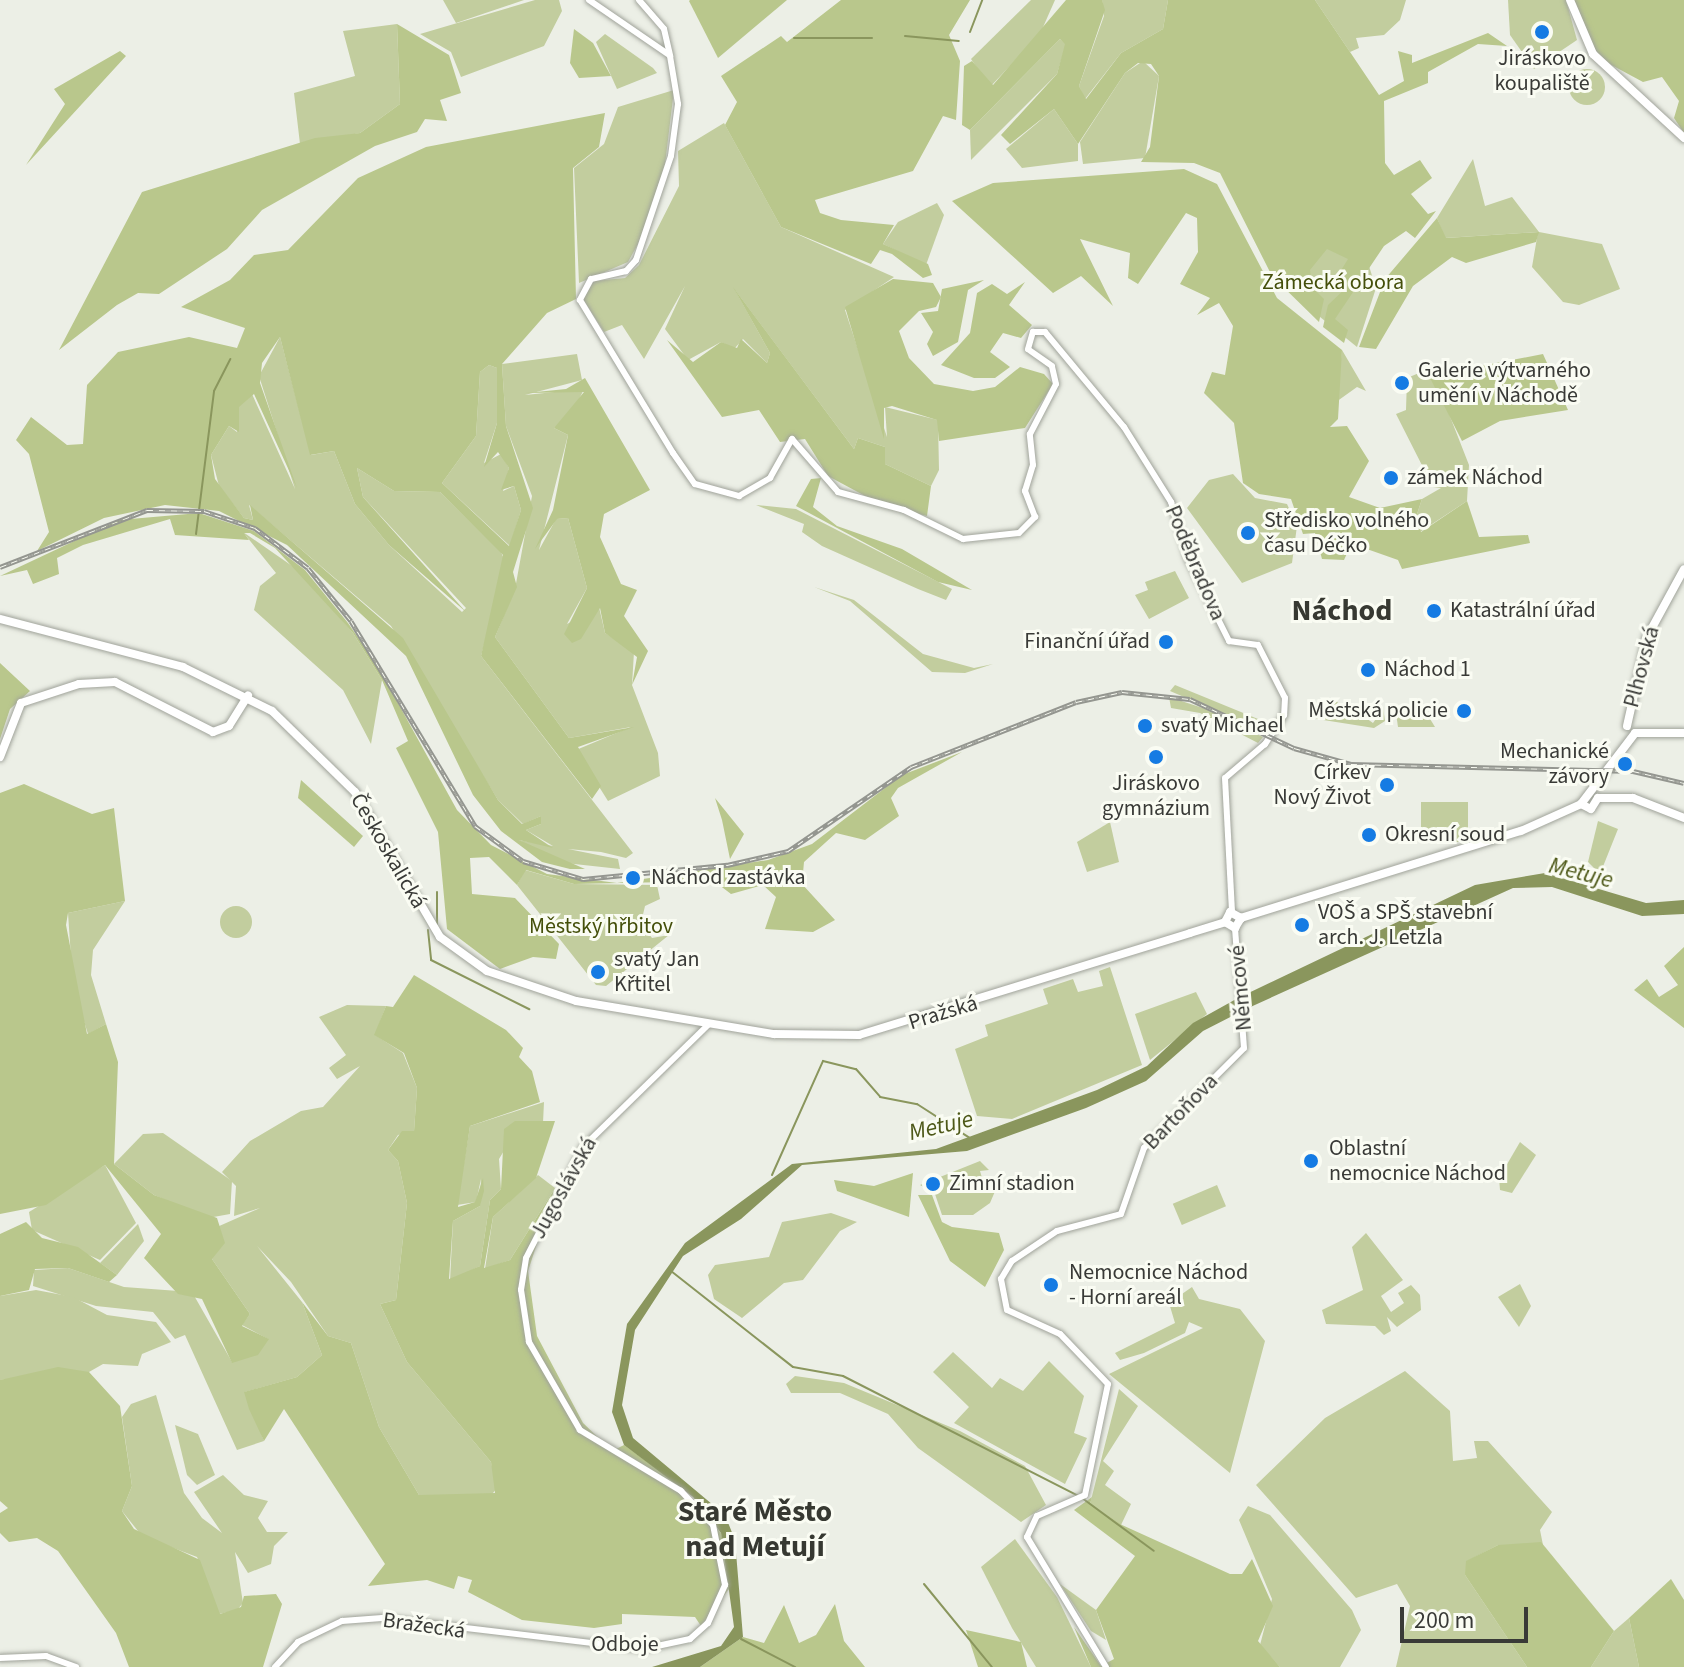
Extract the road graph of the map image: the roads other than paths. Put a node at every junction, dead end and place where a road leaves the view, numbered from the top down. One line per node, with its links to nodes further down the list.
1 (589, 0): 4 (street)
2 (639, 0): 4 (street)
3 (1570, 0): 5 (main road)
4 (670, 56): 19 (street, Poděbradova)
5 (1684, 138)
6 (1684, 569): 9 (main road, Plhovská)
7 (0, 619): 8 (main road, Českoskalická)
8 (248, 696): 13 (main road); 23 (main road, Českoskalická)
9 (1627, 726): 10 (main road); 12 (main road, Plhovská)
10 (1635, 733): 11 (main road); 12 (main road)
11 (1684, 733)
12 (1624, 741): 14 (main road)
13 (0, 757)
14 (1601, 779): 15 (main road); 16 (main road)
15 (1595, 795): 16 (main road); 17 (main road); 17 (main road)
16 (1615, 796): 18 (main road)
17 (1581, 804): 20 (main road)
18 (1684, 818)
19 (1232, 912): 20 (main road); 21 (main road)
20 (1241, 918): 22 (main road)
21 (1225, 922): 22 (main road); 24 (main road, Pražská)
22 (1235, 928): 25 (street, Němcové)
23 (651, 1014): 24 (main road, Pražská)
24 (708, 1025): 26 (street, Jugoslávská)
25 (1244, 1048): 31 (street, Bartoňova)
26 (718, 1537): 27 (street, Odboje)
27 (492, 1635): 30 (street, Bražecká)
28 (0, 1658): 29 (street)
29 (76, 1667)
30 (275, 1667)
31 (1106, 1667)

